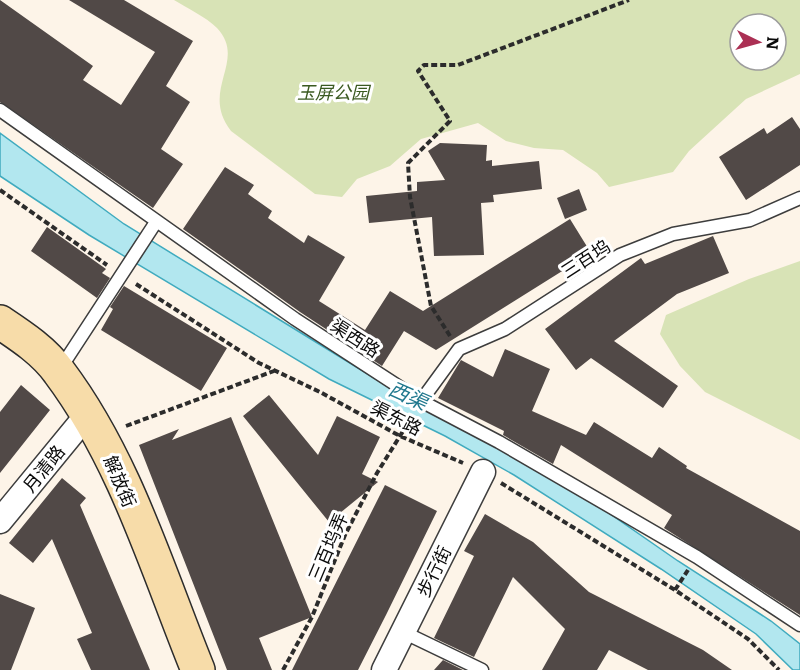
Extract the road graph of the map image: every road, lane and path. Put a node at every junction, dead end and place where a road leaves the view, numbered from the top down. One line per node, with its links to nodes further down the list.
1 (628, 0): 8 (path)
2 (0, 110): 5 (lane, 渠西路)
3 (0, 190): 6 (path, 渠东路)
4 (800, 198): 8 (lane, 三百坞)
5 (156, 222): 6 (lane); 11 (lane, 渠西路)
6 (123, 276): 9 (lane); 10 (path, 渠东路)
7 (0, 322): 9 (street, 解放街)
8 (459, 349): 11 (lane)
9 (58, 370): 12 (street, 解放街)
10 (274, 370): 12 (path); 13 (path, 渠东路)
11 (421, 401): 13 (path, 三百坞弄); 16 (lane, 渠西路)
12 (93, 426): 15 (street, 月清路); 18 (street, 解放街)
13 (400, 436): 14 (path, 渠东路); 19 (path, 三百坞弄)
14 (483, 472): 17 (street, 步行街); 22 (path, 渠东路)
15 (0, 521)
16 (800, 625)
17 (403, 632): 20 (street, 步行街); 21 (lane)
18 (198, 670)
19 (283, 670)
20 (384, 670)
21 (482, 670)
22 (779, 670)

